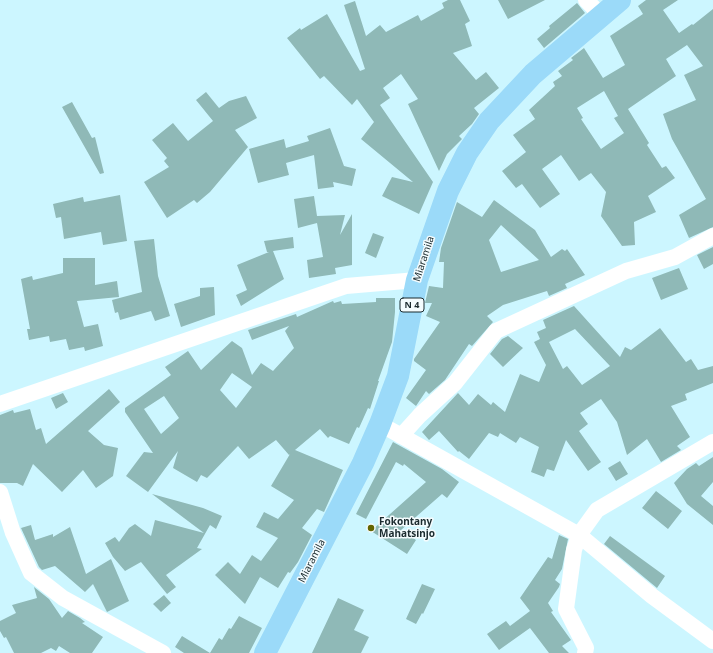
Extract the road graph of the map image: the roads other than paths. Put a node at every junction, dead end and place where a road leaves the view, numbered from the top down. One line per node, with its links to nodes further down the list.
1 (586, 0): 3 (street)
2 (620, 0): 3 (main road, Miaramila / N 4)
3 (600, 19): 5 (main road, Miaramila / N 4)
4 (713, 236): 8 (street)
5 (417, 280): 6 (street); 7 (main road, Miaramila / N 4)
6 (0, 404)
7 (380, 424): 8 (street); 14 (main road, Miaramila / N 4)
8 (401, 436): 11 (street)
9 (713, 442): 11 (street)
10 (0, 492): 13 (street)
11 (579, 534): 12 (street); 15 (street)
12 (713, 641)
13 (163, 653)
14 (265, 653)
15 (585, 653)

